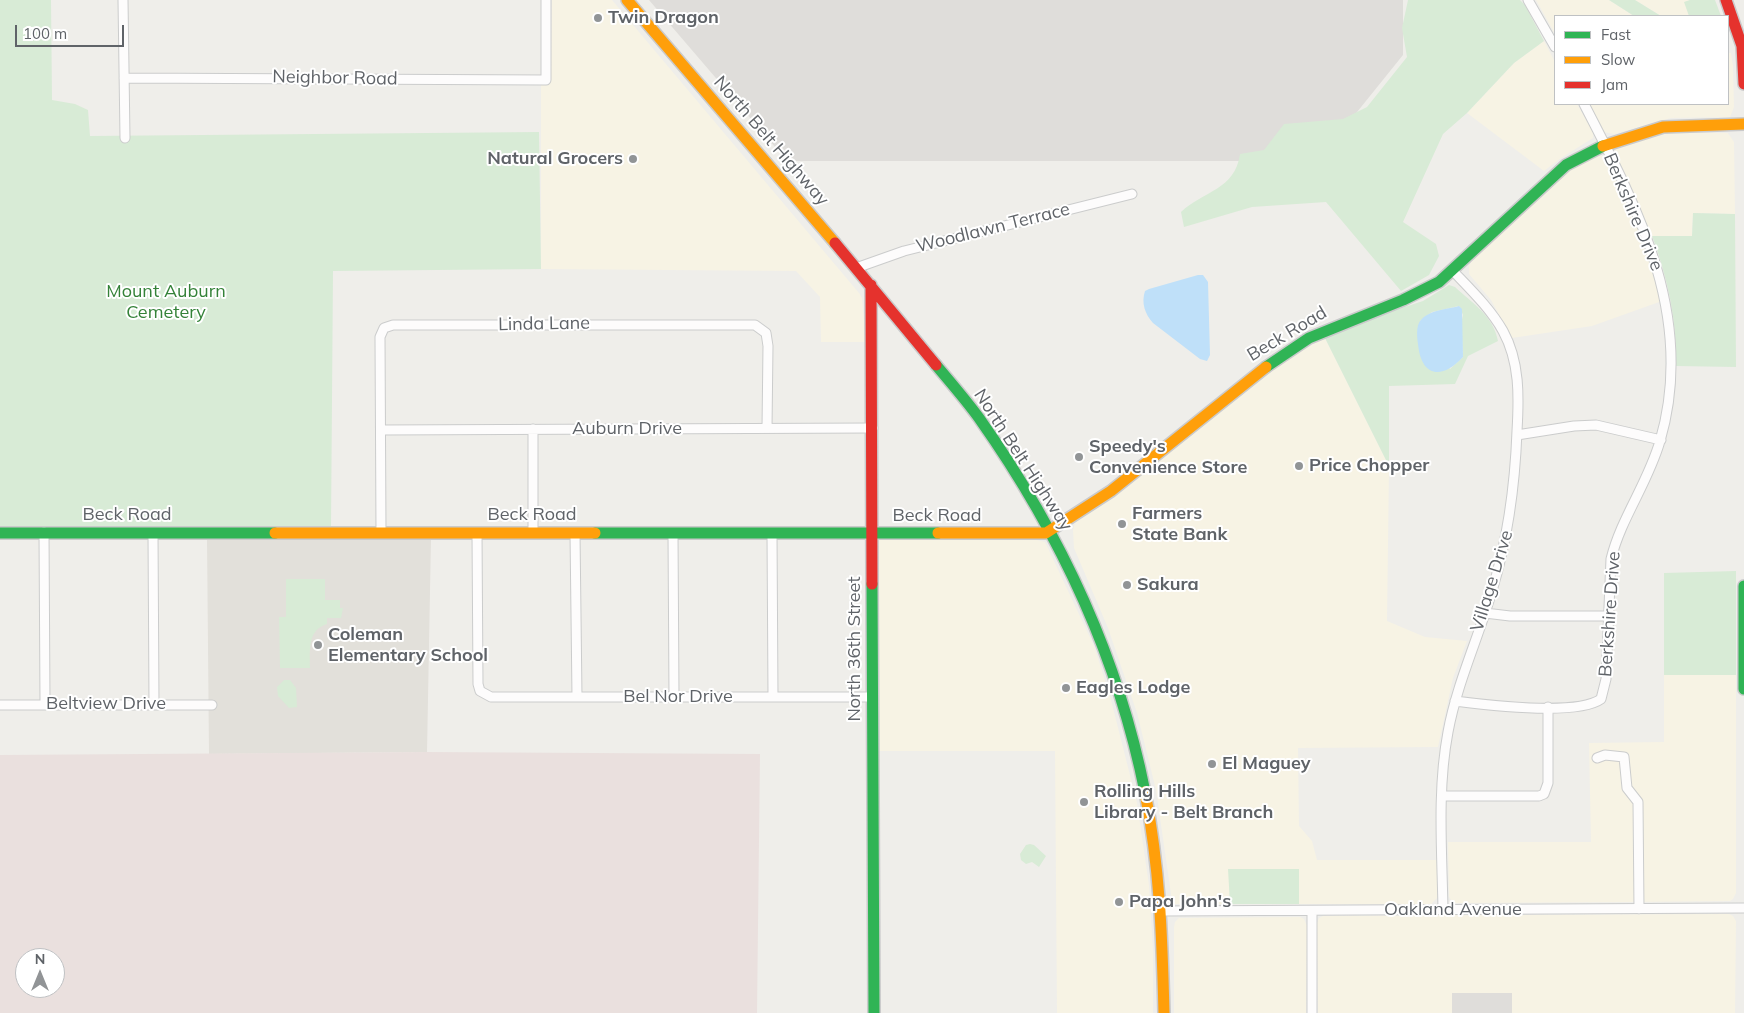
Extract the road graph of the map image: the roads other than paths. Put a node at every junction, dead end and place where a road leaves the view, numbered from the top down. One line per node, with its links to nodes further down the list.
1 (124, 0): 7 (street)
2 (546, 0): 7 (street, Neighbor Road)
3 (627, 0): 14 (street, North Belt Highway)
4 (1528, 0): 6 (street)
5 (1726, 0): 8 (street)
6 (1554, 45)
7 (124, 78): 11 (street)
8 (1744, 84)
9 (1584, 105): 12 (street, Berkshire Drive)
10 (1744, 124): 12 (street, Beck Road)
11 (125, 138)
12 (1604, 145): 15 (street, Beck Road); 22 (street, Berkshire Drive)
13 (1132, 194): 14 (street, Woodlawn Terrace)
14 (856, 268): 16 (street, North Belt Highway)
15 (1452, 270): 21 (street, Village Drive); 23 (street, Beck Road)
16 (871, 284): 18 (street, North 36th Street); 23 (street, North Belt Highway)
17 (767, 428): 18 (street, Auburn Drive); 19 (street, Auburn Drive); 20 (street, Linda Lane)
18 (873, 428): 33 (street, North 36th Street)
19 (532, 429): 20 (street, Auburn Drive); 29 (street)
20 (380, 430): 25 (street)
21 (1517, 435): 22 (street); 35 (street, Village Drive)
22 (1661, 440): 36 (street, Berkshire Drive)
23 (1050, 531): 33 (street, Beck Road); 54 (street, North Belt Highway)
24 (44, 532): 26 (street, Beck Road); 27 (street, Beck Road); 43 (street)
25 (381, 532): 27 (street, Beck Road); 28 (street, Beck Road)
26 (0, 533)
27 (153, 533): 44 (street)
28 (477, 533): 29 (street, Beck Road); 41 (street, Bel Nor Drive)
29 (533, 533): 30 (street, Beck Road)
30 (575, 533): 31 (street, Beck Road); 41 (street)
31 (673, 533): 32 (street, Beck Road); 38 (street)
32 (772, 533): 33 (street, Beck Road); 39 (street)
33 (872, 533): 40 (street, North 36th Street)
34 (1744, 586): 37 (street)
35 (1485, 613): 36 (street); 42 (street, Village Drive)
36 (1607, 616): 47 (street, Berkshire Drive)
37 (1744, 689)
38 (674, 697): 39 (street, Bel Nor Drive); 41 (street, Bel Nor Drive)
39 (773, 697): 40 (street, Bel Nor Drive)
40 (873, 697): 55 (street, North 36th Street)
41 (577, 698)
42 (1455, 701): 47 (street); 49 (street, Village Drive)
43 (45, 704): 44 (street, Beltview Drive); 45 (street, Beltview Drive)
44 (154, 704): 46 (street, Beltview Drive)
45 (0, 705)
46 (212, 705)
47 (1548, 707): 49 (street)
48 (1597, 758): 51 (street)
49 (1442, 796): 52 (street, Village Drive)
50 (1744, 908): 51 (street, Oakland Avenue)
51 (1639, 909): 52 (street, Oakland Avenue)
52 (1443, 910): 53 (street, Oakland Avenue)
53 (1312, 911): 54 (street, Oakland Avenue); 57 (street)
54 (1162, 912): 56 (street, North Belt Highway)
55 (874, 1013)
56 (1164, 1013)
57 (1312, 1013)

